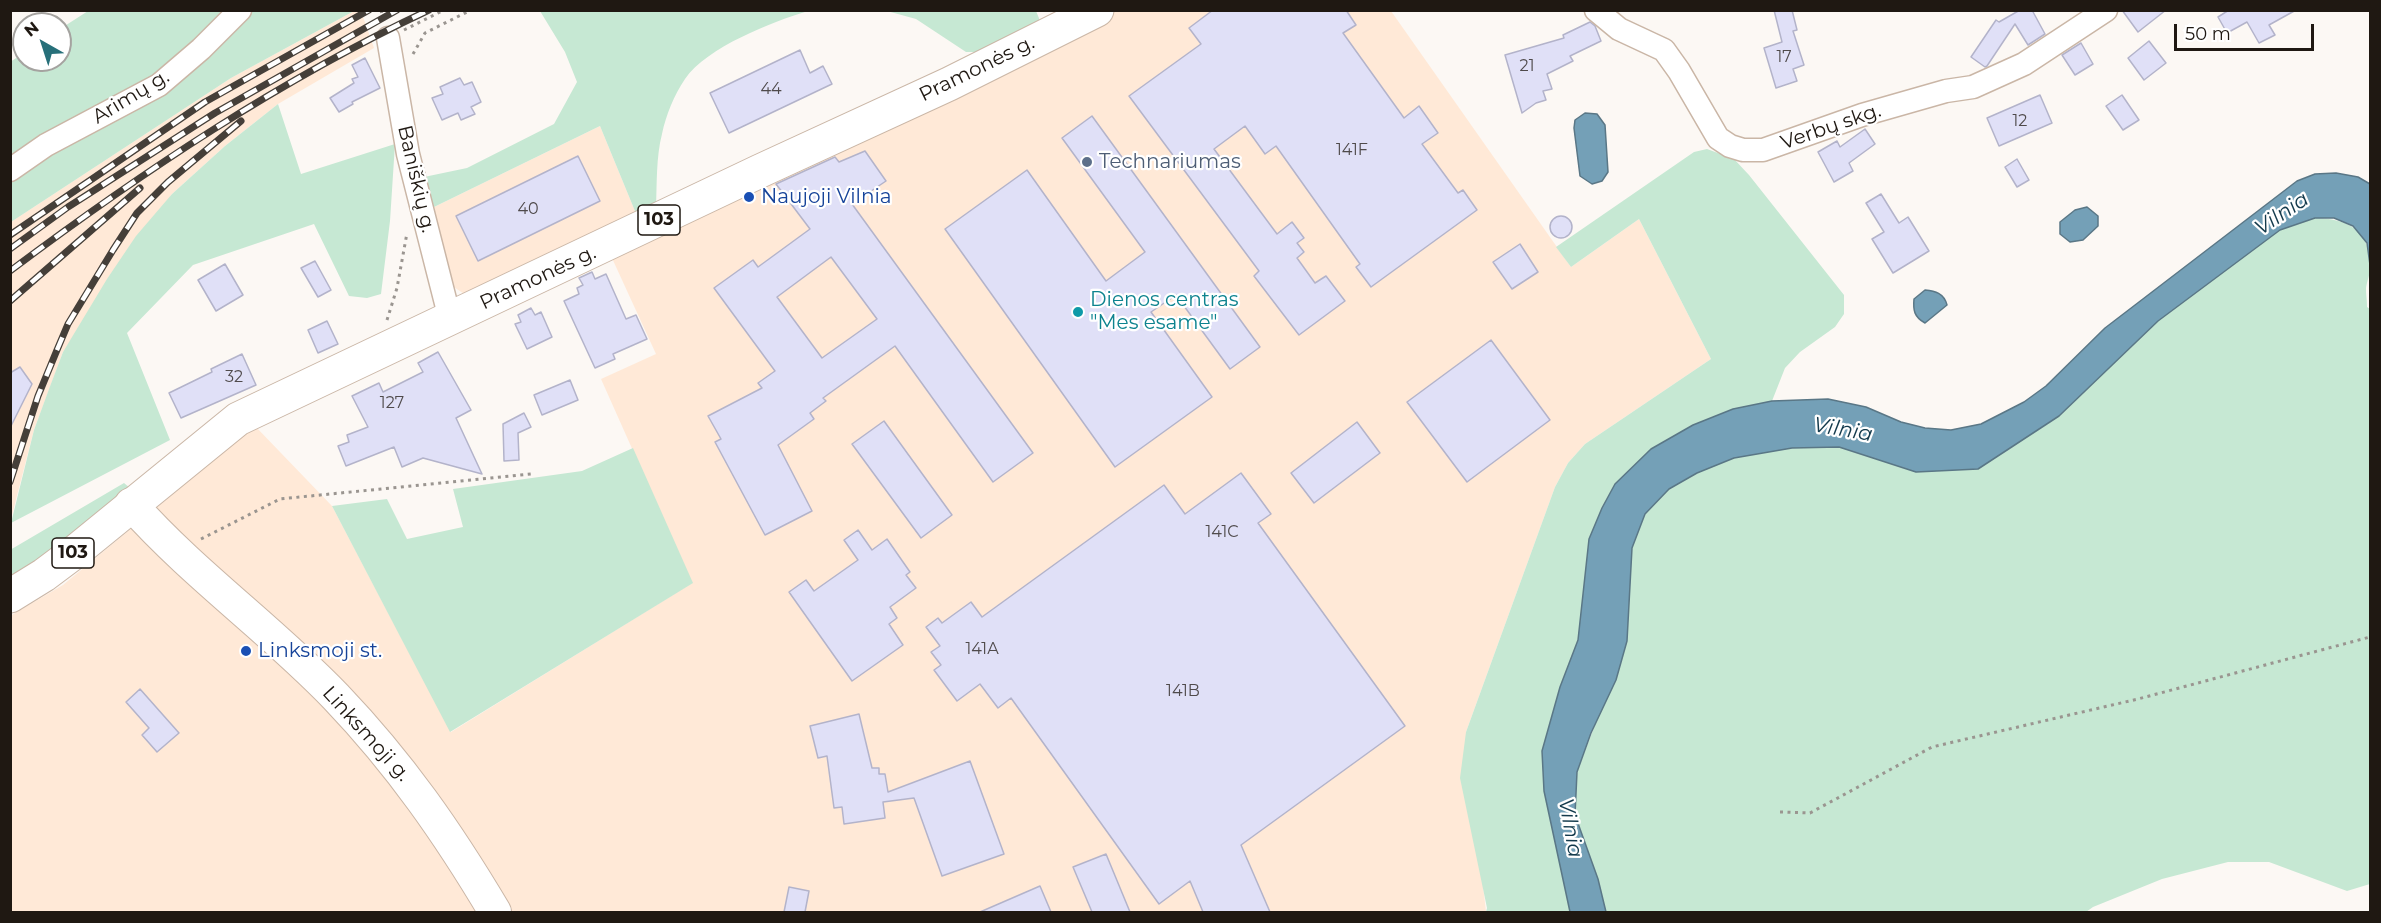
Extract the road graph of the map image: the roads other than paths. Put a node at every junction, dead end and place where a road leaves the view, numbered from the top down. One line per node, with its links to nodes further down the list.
1 (240, 10): 6 (street, Arimų g.)
2 (1097, 10): 7 (main road, Pramonės g. / 103)
3 (1596, 10): 4 (street, Verbų skg.)
4 (2106, 10)
5 (388, 38): 7 (street, Baniškių g.)
6 (10, 170)
7 (450, 319): 8 (main road, Pramonės g. / 103)
8 (131, 504): 9 (main road, Pramonės g. / 103); 10 (main road, Linksmoji g.)
9 (10, 596)
10 (495, 912)

